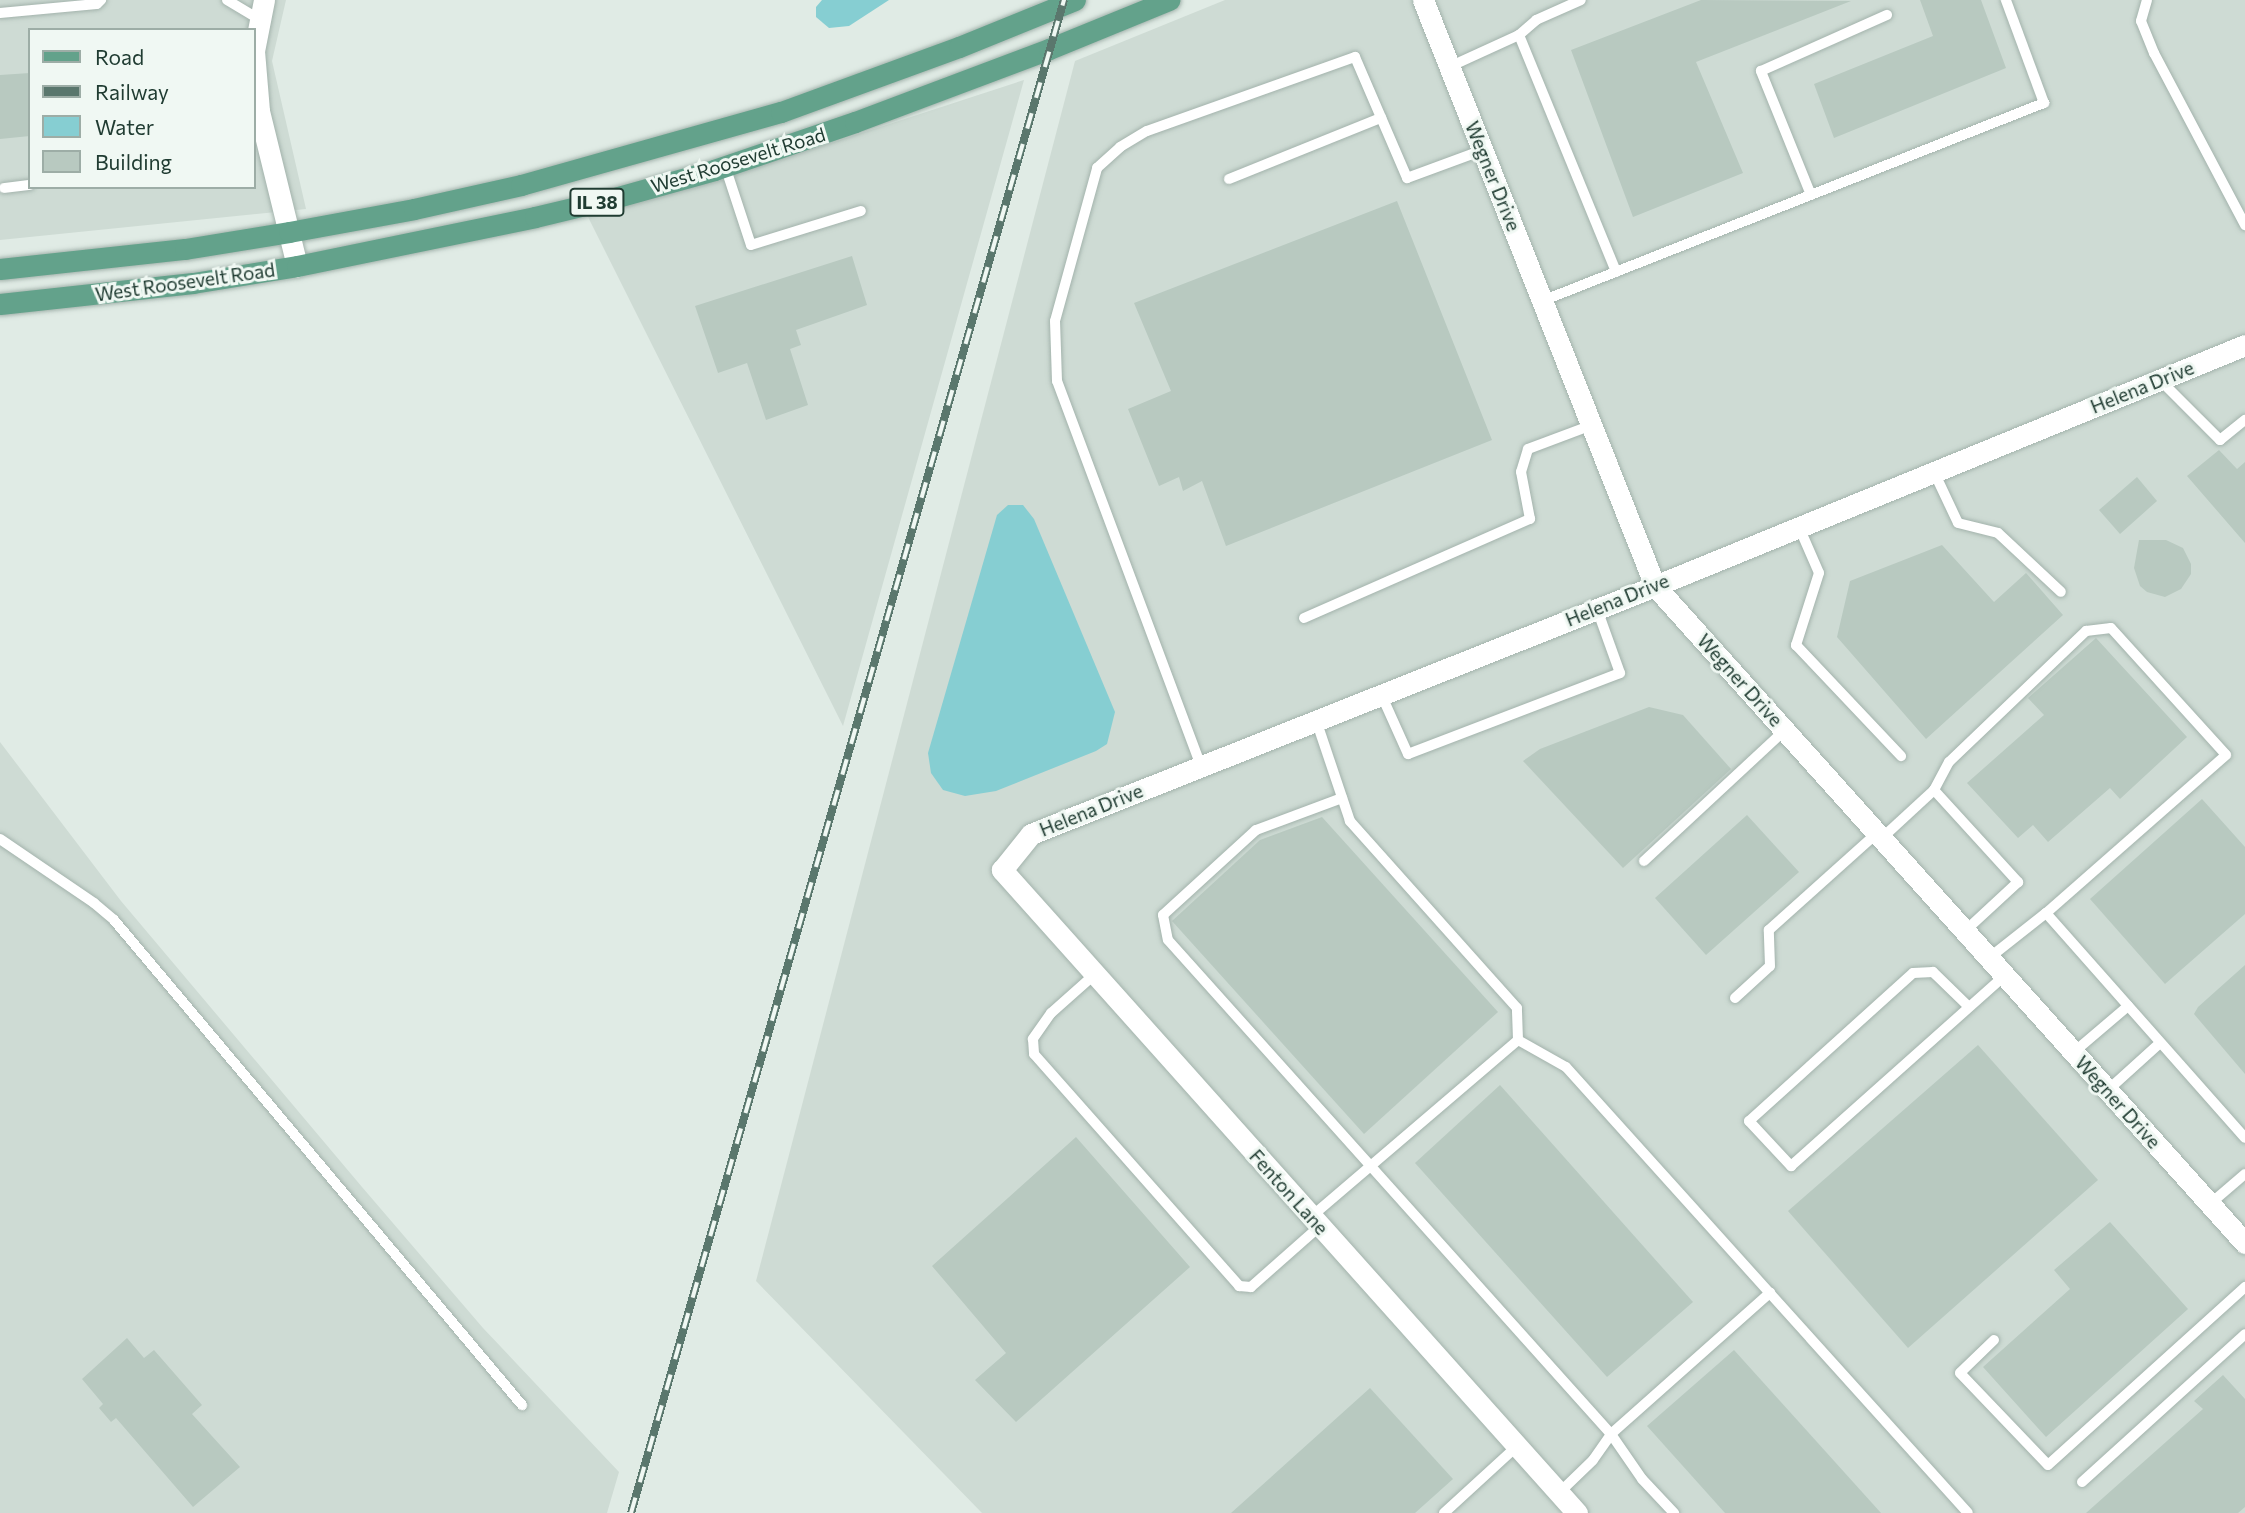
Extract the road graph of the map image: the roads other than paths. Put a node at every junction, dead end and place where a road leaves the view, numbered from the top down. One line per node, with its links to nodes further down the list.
1 (101, 0): 10 (lane)
2 (227, 0): 9 (lane)
3 (1074, 0): 26 (main road, West Roosevelt Road / IL 38)
4 (1169, 0): 19 (main road, West Roosevelt Road / IL 38)
5 (1423, 0): 14 (street, Wegner Drive)
6 (1581, 0): 12 (lane)
7 (2006, 0): 23 (lane)
8 (2147, 0): 25 (lane)
9 (262, 10): 13 (street)
10 (0, 13)
11 (1887, 15): 23 (lane)
12 (1519, 35): 14 (lane); 29 (lane)
13 (256, 41)
14 (1449, 66): 17 (street, Wegner Drive)
15 (256, 75): 18 (street)
16 (1381, 118): 17 (lane); 20 (lane); 46 (lane)
17 (1483, 150): 30 (street, Wegner Drive)
18 (262, 160): 26 (street)
19 (725, 166): 24 (lane); 27 (main road, West Roosevelt Road / IL 38)
20 (1229, 179)
21 (28, 185): 22 (lane)
22 (4, 188)
23 (1811, 195): 29 (lane)
24 (861, 211)
25 (2245, 225)
26 (289, 232): 27 (street); 28 (main road, West Roosevelt Road / IL 38)
27 (297, 266): 31 (main road, West Roosevelt Road / IL 38)
28 (0, 269)
29 (1616, 272): 30 (lane)
30 (1542, 301): 35 (street, Wegner Drive)
31 (0, 304)
32 (2245, 345): 33 (street, Helena Drive)
33 (2160, 380): 34 (lane); 36 (street, Helena Drive)
34 (2245, 420)
35 (1592, 425): 38 (street, Wegner Drive); 41 (lane)
36 (1934, 472): 37 (street, Helena Drive); 39 (lane)
37 (1799, 527): 38 (street, Helena Drive); 45 (lane)
38 (1655, 586): 40 (street, Helena Drive); 44 (street, Wegner Drive)
39 (2061, 592)
40 (1597, 609): 42 (street, Helena Drive); 42 (lane)
41 (1304, 618)
42 (1381, 694): 43 (street, Helena Drive)
43 (1316, 720): 46 (street, Helena Drive); 48 (lane)
44 (1785, 730): 49 (street, Wegner Drive); 51 (lane)
45 (1901, 756)
46 (1201, 766): 52 (street, Helena Drive)
47 (1934, 790): 49 (lane); 53 (lane); 54 (lane)
48 (1342, 798): 61 (lane); 66 (lane)
49 (1880, 836): 54 (street, Wegner Drive); 58 (lane)
50 (0, 839): 75 (lane)
51 (1644, 861)
52 (1002, 870): 56 (street, Fenton Lane)
53 (2046, 913): 55 (lane); 60 (lane)
54 (1965, 931): 55 (street, Wegner Drive)
55 (1989, 958): 57 (street, Wegner Drive)
56 (1095, 974): 69 (street, Fenton Lane); 69 (lane)
57 (2005, 975): 59 (lane); 63 (street, Wegner Drive)
58 (1735, 999)
59 (1968, 1006): 59 (lane)
60 (2128, 1006): 62 (lane); 63 (lane)
61 (1518, 1040): 66 (lane); 72 (lane)
62 (2160, 1043): 64 (lane); 65 (lane)
63 (2074, 1052): 64 (street, Wegner Drive)
64 (2108, 1090): 68 (street, Wegner Drive)
65 (2245, 1138)
66 (1370, 1167): 69 (lane); 76 (lane)
67 (2245, 1174): 68 (lane)
68 (2210, 1204): 70 (street, Wegner Drive)
69 (1316, 1221): 77 (street, Fenton Lane)
70 (2245, 1243)
71 (2245, 1287): 74 (lane)
72 (1770, 1293): 76 (lane); 83 (lane)
73 (2245, 1334): 78 (lane)
74 (1994, 1340)
75 (522, 1405)
76 (1611, 1434): 79 (lane); 82 (lane)
77 (1517, 1446): 79 (street, Fenton Lane); 80 (lane)
78 (2082, 1482)
79 (1559, 1493): 81 (street, Fenton Lane)
80 (1444, 1513)
81 (1577, 1513)
82 (1674, 1513)
83 (1968, 1513)

